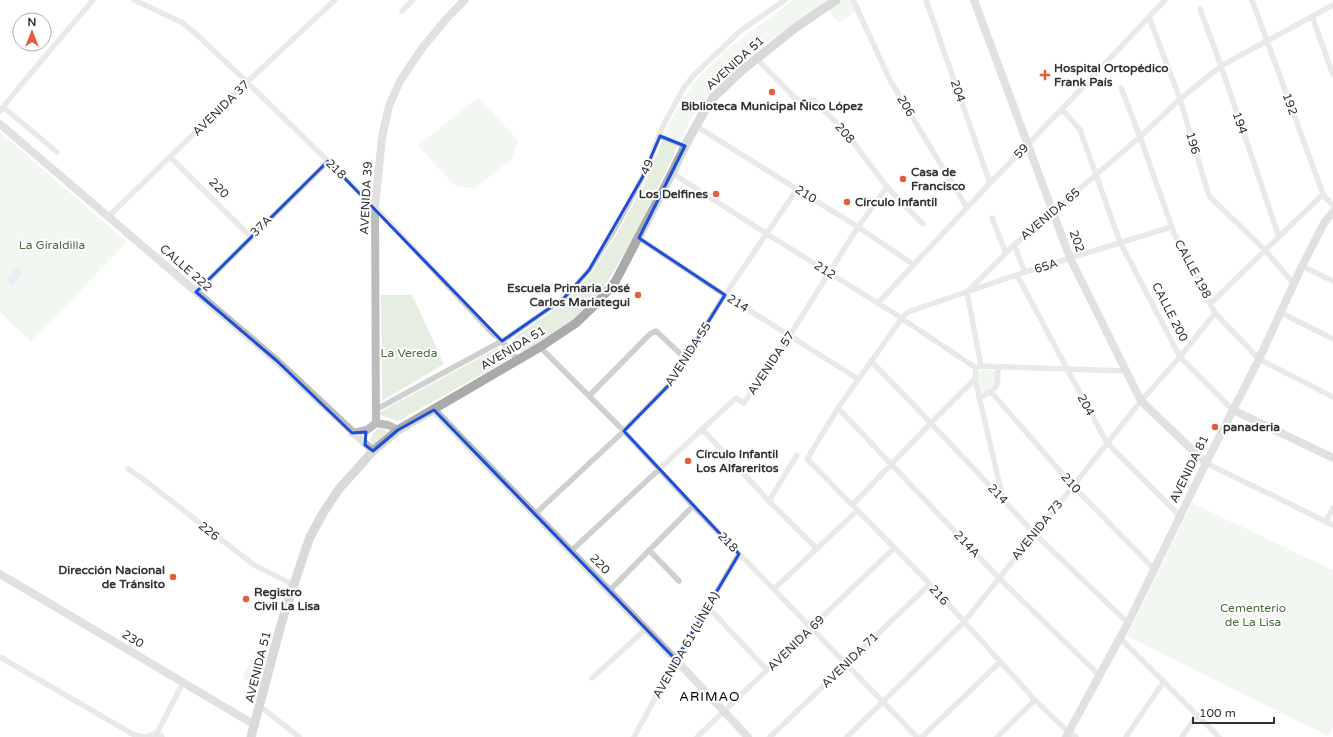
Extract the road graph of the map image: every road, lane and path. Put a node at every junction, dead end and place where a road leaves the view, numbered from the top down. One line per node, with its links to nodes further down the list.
1 (93, 0): 25 (street)
2 (134, 0): 22 (street, 218)
3 (335, 0): 22 (street, AVENIDA 37)
4 (413, 0): 15 (street)
5 (465, 0): 43 (street, AVENIDA 39)
6 (784, 0): 29 (street, 49)
7 (836, 0): 19 (main road, AVENIDA 51)
8 (853, 0): 44 (street, 206)
9 (926, 0): 38 (street, 204)
10 (974, 0): 31 (street, 202)
11 (1165, 0): 17 (street, 59)
12 (1252, 0): 18 (street, 192)
13 (1333, 5): 16 (street, AVENIDA 65)
14 (1200, 9): 20 (street, 194)
15 (402, 11)
16 (1312, 16): 18 (street, AVENIDA 65); 21 (street)
17 (1149, 17): 24 (street, 196); 26 (street, 59)
18 (1266, 41): 20 (street, AVENIDA 65); 41 (street, 192)
19 (756, 58): 28 (main road, AVENIDA 51); 39 (street, 208)
20 (1221, 66): 24 (street, AVENIDA 65); 54 (street, 194)
21 (1333, 75)
22 (247, 82): 34 (street, AVENIDA 37); 35 (street, 218)
23 (1121, 88): 30 (street, CALLE 198)
24 (1180, 99): 30 (street, AVENIDA 65); 58 (street, 196)
25 (2, 109): 33 (street)
26 (1062, 109): 31 (street, 59); 37 (street, CALLE 200)
27 (0, 124): 47 (street, CALLE 222)
28 (696, 126): 32 (main road, AVENIDA 51); 40 (street, 210)
29 (660, 136): 32 (street); 78 (street, 49)
30 (1140, 137): 37 (street, AVENIDA 65); 51 (street, CALLE 198)
31 (1028, 144): 38 (street, 59); 45 (street, 202)
32 (685, 146): 36 (main road, AVENIDA 51)
33 (56, 152)
34 (170, 157): 47 (street, AVENIDA 37); 53 (street, 220)
35 (328, 161): 43 (street, 218); 53 (street, 37A)
36 (672, 173): 52 (street, 212); 55 (main road, AVENIDA 51)
37 (1096, 176): 45 (street, AVENIDA 65); 56 (street, CALLE 200)
38 (990, 183): 44 (street, 59)
39 (888, 187): 49 (street, 208); 50 (street, AVENIDA 57)
40 (797, 189): 50 (street, 210); 52 (street, AVENIDA 55)
41 (1323, 194): 42 (street, 192); 54 (street)
42 (1333, 206)
43 (375, 207): 78 (street, 218); 97 (street, AVENIDA 39)
44 (967, 208): 61 (street, 59)
45 (1053, 212): 57 (street, AVENIDA 65); 60 (street, 202)
46 (1333, 212): 62 (street, AVENIDA 81)
47 (108, 217): 68 (street, CALLE 222)
48 (992, 218): 59 (street)
49 (923, 224)
50 (858, 227): 61 (street, 210); 63 (street, AVENIDA 57)
51 (1171, 227): 56 (street, 65A); 72 (street, CALLE 198)
52 (767, 234): 63 (street, 212); 70 (street, AVENIDA 55)
53 (251, 237): 68 (street, 37A)
54 (1279, 237): 58 (street)
55 (639, 238): 70 (street, 214); 79 (main road, AVENIDA 51)
56 (1120, 242): 60 (street, 65A); 80 (street, CALLE 200)
57 (1014, 245): 59 (street, AVENIDA 65); 64 (street)
58 (1265, 250): 67 (street, 196); 72 (street)
59 (1006, 253): 69 (street, AVENIDA 65)
60 (1070, 258): 64 (street, 65A); 88 (street, 202)
61 (914, 265): 71 (street, 59)
62 (1302, 266): 66 (street); 67 (street, AVENIDA 81)
63 (830, 272): 71 (street, 212); 76 (street, AVENIDA 57)
64 (1025, 272): 65 (street, 65A)
65 (1017, 275): 69 (street, 65A); 87 (street, 204)
66 (1333, 281)
67 (1293, 283): 73 (street, AVENIDA 81)
68 (196, 292): 106 (street, CALLE 222)
69 (967, 292): 75 (street, AVENIDA 65); 85 (street)
70 (726, 295): 76 (street, 214); 81 (street, AVENIDA 55)
71 (878, 303): 75 (street, 212)
72 (1211, 303): 74 (street, CALLE 198)
73 (1280, 312): 77 (street); 82 (street, AVENIDA 81)
74 (1215, 313): 80 (street, AVENIDA 73); 82 (street, CALLE 198)
75 (902, 318): 84 (street, AVENIDA 65); 85 (street, 212)
76 (790, 336): 89 (street, 214); 102 (street, AVENIDA 57)
77 (1333, 339)
78 (502, 341): 83 (street, 218); 97 (street, 49)
79 (540, 347): 83 (main road, AVENIDA 51); 92 (street, 218)
80 (1180, 357): 95 (street, AVENIDA 73); 99 (street, CALLE 200)
81 (686, 359): 92 (street); 105 (street, AVENIDA 55)
82 (1259, 359): 93 (street, CALLE 198); 99 (street, AVENIDA 81)
83 (518, 360): 98 (main road, AVENIDA 51)
84 (871, 361): 89 (street, AVENIDA 65); 100 (street, 214)
85 (978, 367): 86 (street); 90 (street)
86 (998, 367): 87 (street); 91 (street)
87 (1067, 369): 88 (street); 107 (street, 204)
88 (1127, 371): 95 (street, 202)
89 (858, 379): 96 (street, AVENIDA 65)
90 (975, 379): 94 (street); 100 (street)
91 (992, 393): 94 (street); 117 (street, 210)
92 (589, 396): 105 (street, 218)
93 (1333, 397)
94 (979, 398): 118 (street)
95 (1141, 402): 107 (street, AVENIDA 73); 113 (street, 202)
96 (838, 408): 111 (street, AVENIDA 65); 114 (street, 214A)
97 (375, 410): 101 (street, AVENIDA 39)
98 (434, 410): 104 (main road, AVENIDA 51); 124 (street, 220)
99 (1233, 410): 112 (street, CALLE 200); 113 (street, AVENIDA 81)
100 (931, 422): 114 (street); 118 (street, 214)
101 (376, 423): 103 (street); 104 (street)
102 (702, 429): 116 (street, AVENIDA 57); 119 (street)
103 (368, 430): 106 (street); 108 (street)
104 (398, 430): 109 (main road, AVENIDA 51)
105 (624, 431): 116 (street, 218); 124 (street, AVENIDA 55)
106 (352, 433): 108 (street, CALLE 222)
107 (1107, 443): 117 (street, AVENIDA 73); 125 (street, 204)
108 (365, 445): 109 (street, CALLE 222)
109 (373, 451): 139 (main road, AVENIDA 51)
110 (797, 455): 119 (street)
111 (807, 458): 120 (street, 216)
112 (1333, 458)
113 (1206, 463): 125 (street, AVENIDA 81); 126 (street)
114 (892, 464): 120 (street); 136 (street, 214A)
115 (128, 470): 139 (street, 226)
116 (660, 470): 121 (street, 218); 132 (street, AVENIDA 57)
117 (1073, 486): 128 (street, AVENIDA 73); 134 (street, 210)
118 (1003, 500): 128 (street, 214)
119 (769, 501): 130 (street)
120 (853, 504): 123 (street, 216)
121 (693, 506): 131 (street); 133 (street, 218)
122 (1333, 508): 126 (street)
123 (858, 510): 129 (street, 216); 130 (street)
124 (535, 514): 132 (street, 220)
125 (1180, 516): 134 (street, AVENIDA 81)
126 (1326, 521): 127 (street)
127 (1333, 525)
128 (1035, 534): 136 (street, AVENIDA 73); 144 (street, 214)
129 (894, 548): 138 (street, 216); 145 (street, AVENIDA 69)
130 (817, 549): 140 (street)
131 (649, 550): 137 (street); 141 (street)
132 (571, 551): 141 (street, 220)
133 (739, 554): 140 (street, 218); 142 (street, AVENIDA 61 (LÍNEA))
134 (1154, 569): 144 (street, AVENIDA 81)
135 (0, 574): 156 (street, 230)
136 (999, 578): 143 (street, AVENIDA 73); 153 (street, 214A)
137 (679, 581)
138 (930, 584): 143 (street, 216); 151 (street, AVENIDA 71)
139 (294, 585): 159 (main road, AVENIDA 51)
140 (774, 589): 145 (street, 218)
141 (609, 591): 146 (street, 220)
142 (708, 607): 149 (street, AVENIDA 61 (LÍNEA)); 152 (street)
143 (964, 622): 150 (street, 216); 158 (street, AVENIDA 73)
144 (1128, 623): 147 (street, AVENIDA 81)
145 (812, 628): 151 (street, 218); 152 (street, AVENIDA 69)
146 (646, 629): 149 (street, 220); 154 (street)
147 (1120, 638): 153 (street, AVENIDA 81); 155 (street)
148 (0, 657): 163 (street)
149 (676, 660): 160 (street, 220); 168 (street, AVENIDA 61 (LÍNEA))
150 (1000, 662): 157 (street, 216); 174 (street)
151 (846, 664): 158 (street, 218); 171 (street, AVENIDA 71)
152 (767, 670): 160 (street, AVENIDA 69)
153 (1100, 676): 164 (street, AVENIDA 81)
154 (592, 678)
155 (1164, 681): 161 (street); 176 (street)
156 (183, 683): 162 (street, 230); 163 (street)
157 (1035, 700): 164 (street, 216); 175 (street)
158 (883, 702): 172 (street, AVENIDA 73); 173 (street, 218)
159 (260, 706): 162 (main road, AVENIDA 51); 167 (street)
160 (724, 712): 169 (street, AVENIDA 69); 170 (street, 220)
161 (1197, 714): 177 (street); 178 (street)
162 (255, 725): 166 (main road, AVENIDA 51)
163 (157, 733): 165 (street)
164 (1070, 736)
165 (162, 737)
166 (251, 737)
167 (298, 737)
168 (634, 737)
169 (697, 737)
170 (748, 737)
171 (770, 737)
172 (847, 737)
173 (917, 737)
174 (922, 737)
175 (997, 737)
176 (1126, 737)
177 (1182, 737)
178 (1219, 737)

